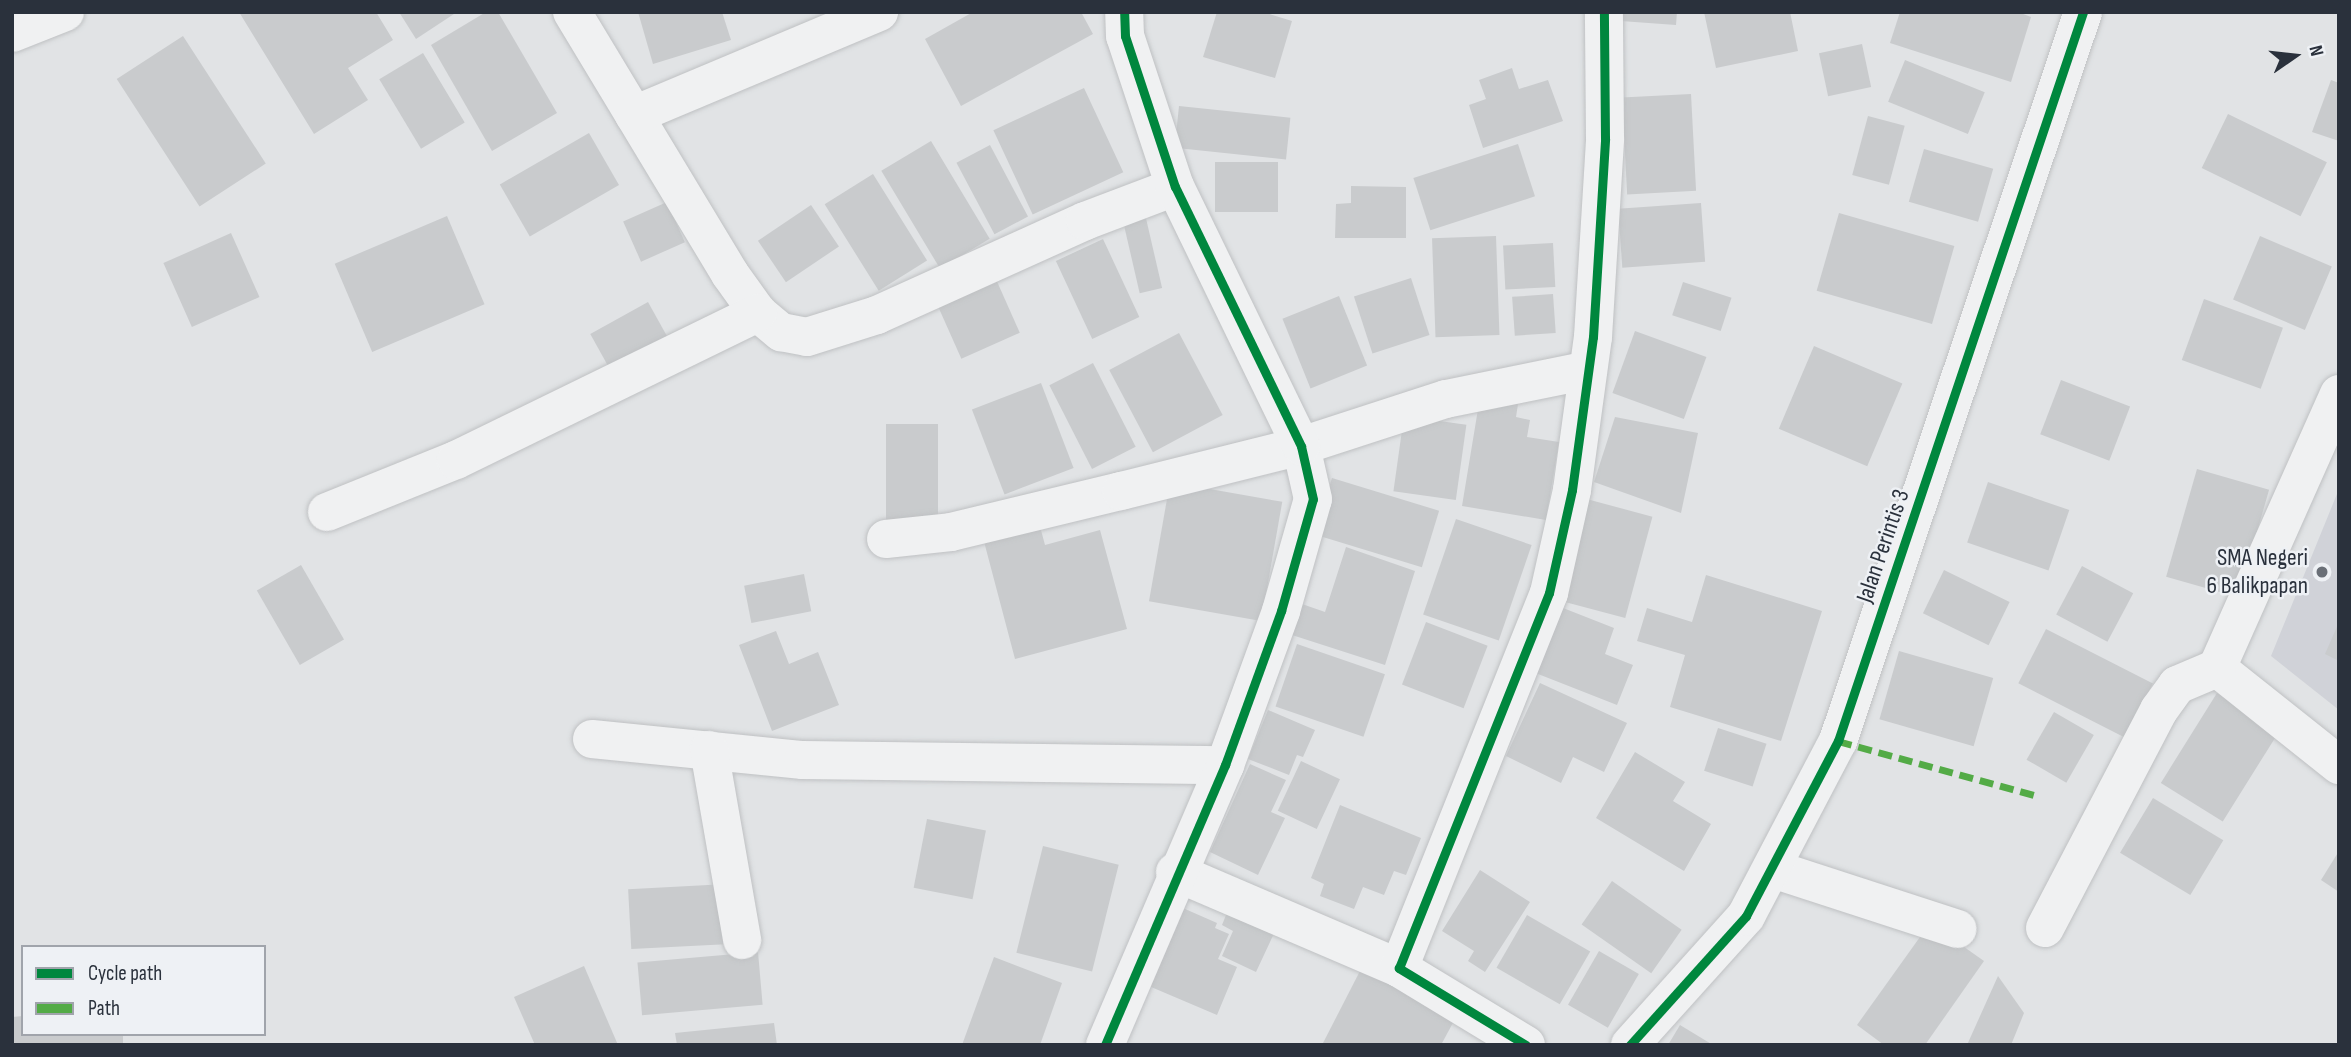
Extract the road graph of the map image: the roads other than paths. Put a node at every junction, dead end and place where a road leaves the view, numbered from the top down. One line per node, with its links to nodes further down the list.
1 (65, 12): 7 (street)
2 (572, 12): 8 (street)
3 (879, 12): 8 (street)
4 (1124, 12): 9 (street)
5 (1604, 12): 11 (street)
6 (2083, 12): 21 (street, Jalan Perintis 3)
7 (12, 33)
8 (634, 115): 10 (street)
9 (1175, 187): 10 (street); 13 (street)
10 (758, 313): 14 (street)
11 (1588, 370): 13 (street); 26 (street)
12 (2339, 394): 16 (street)
13 (1301, 446): 15 (street); 19 (street)
14 (327, 512)
15 (886, 539)
16 (2217, 668): 20 (street); 23 (street)
17 (592, 739): 18 (street)
18 (709, 750): 19 (street); 25 (street)
19 (1225, 765): 22 (street)
20 (2339, 765)
21 (1773, 869): 24 (street); 29 (street, Jalan Perintis 3)
22 (1175, 872): 26 (street); 27 (street)
23 (2045, 928)
24 (1958, 929)
25 (742, 940)
26 (1399, 968): 28 (street)
27 (1104, 1045)
28 (1526, 1045)
29 (1630, 1045)

